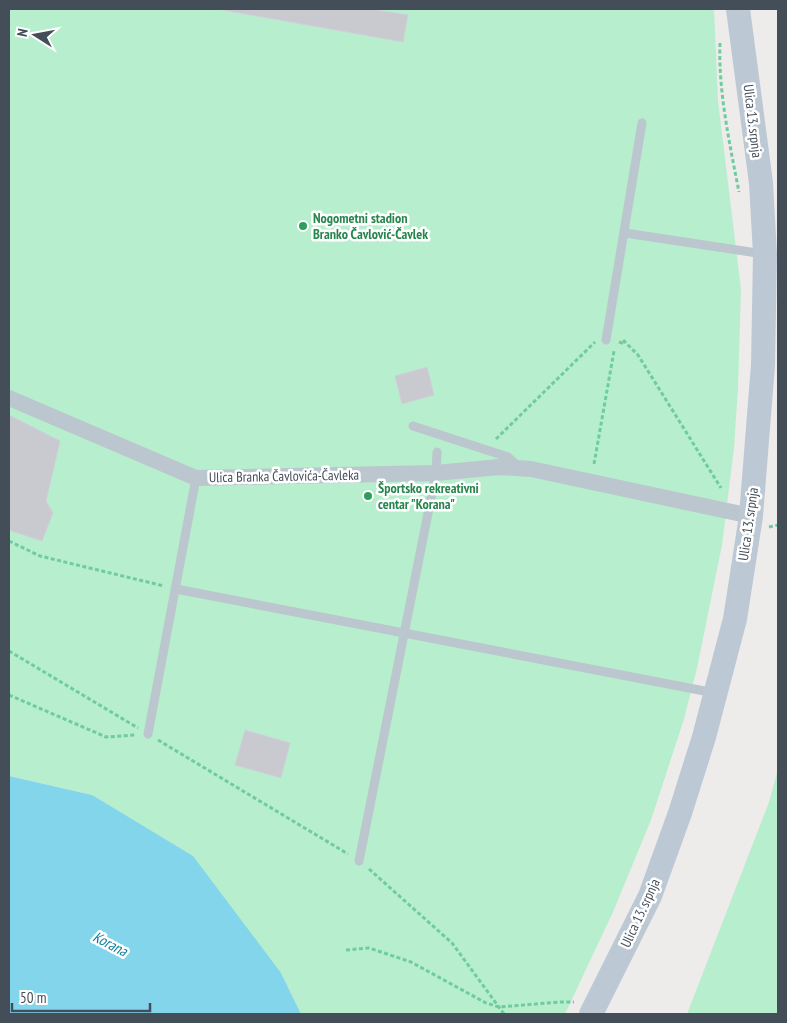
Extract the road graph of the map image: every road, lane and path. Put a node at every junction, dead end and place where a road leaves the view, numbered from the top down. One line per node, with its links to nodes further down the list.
1 (738, 9): 6 (street, Ulica 13. srpnja)
2 (720, 36): 4 (path)
3 (642, 124): 5 (lane)
4 (741, 201)
5 (625, 233): 6 (lane); 7 (lane)
6 (765, 254): 17 (street, Ulica 13. srpnja)
7 (606, 340): 10 (path)
8 (9, 398): 15 (street, Ulica Branka Čavlovića-Čavleka)
9 (414, 426): 13 (lane)
10 (492, 443)
11 (437, 452): 14 (lane)
12 (594, 464): 16 (path)
13 (520, 468): 14 (street, Ulica Branka Čavlovića-Čavleka); 17 (street, Ulica Branka Čavlovića-Čavleka)
14 (436, 473): 15 (street, Ulica Branka Čavlovića-Čavleka); 20 (lane)
15 (196, 478): 19 (lane)
16 (721, 488)
17 (750, 516): 22 (street, Ulica 13. srpnja)
18 (9, 541): 19 (path)
19 (176, 589): 20 (lane); 24 (lane)
20 (404, 634): 22 (lane); 25 (lane)
21 (9, 651): 24 (path)
22 (716, 694): 28 (street, Ulica 13. srpnja)
23 (9, 695): 24 (path)
24 (148, 734): 25 (path)
25 (359, 861): 27 (path)
26 (346, 950): 27 (path)
27 (499, 1007): 28 (path); 29 (path)
28 (585, 1008)
29 (504, 1014)

